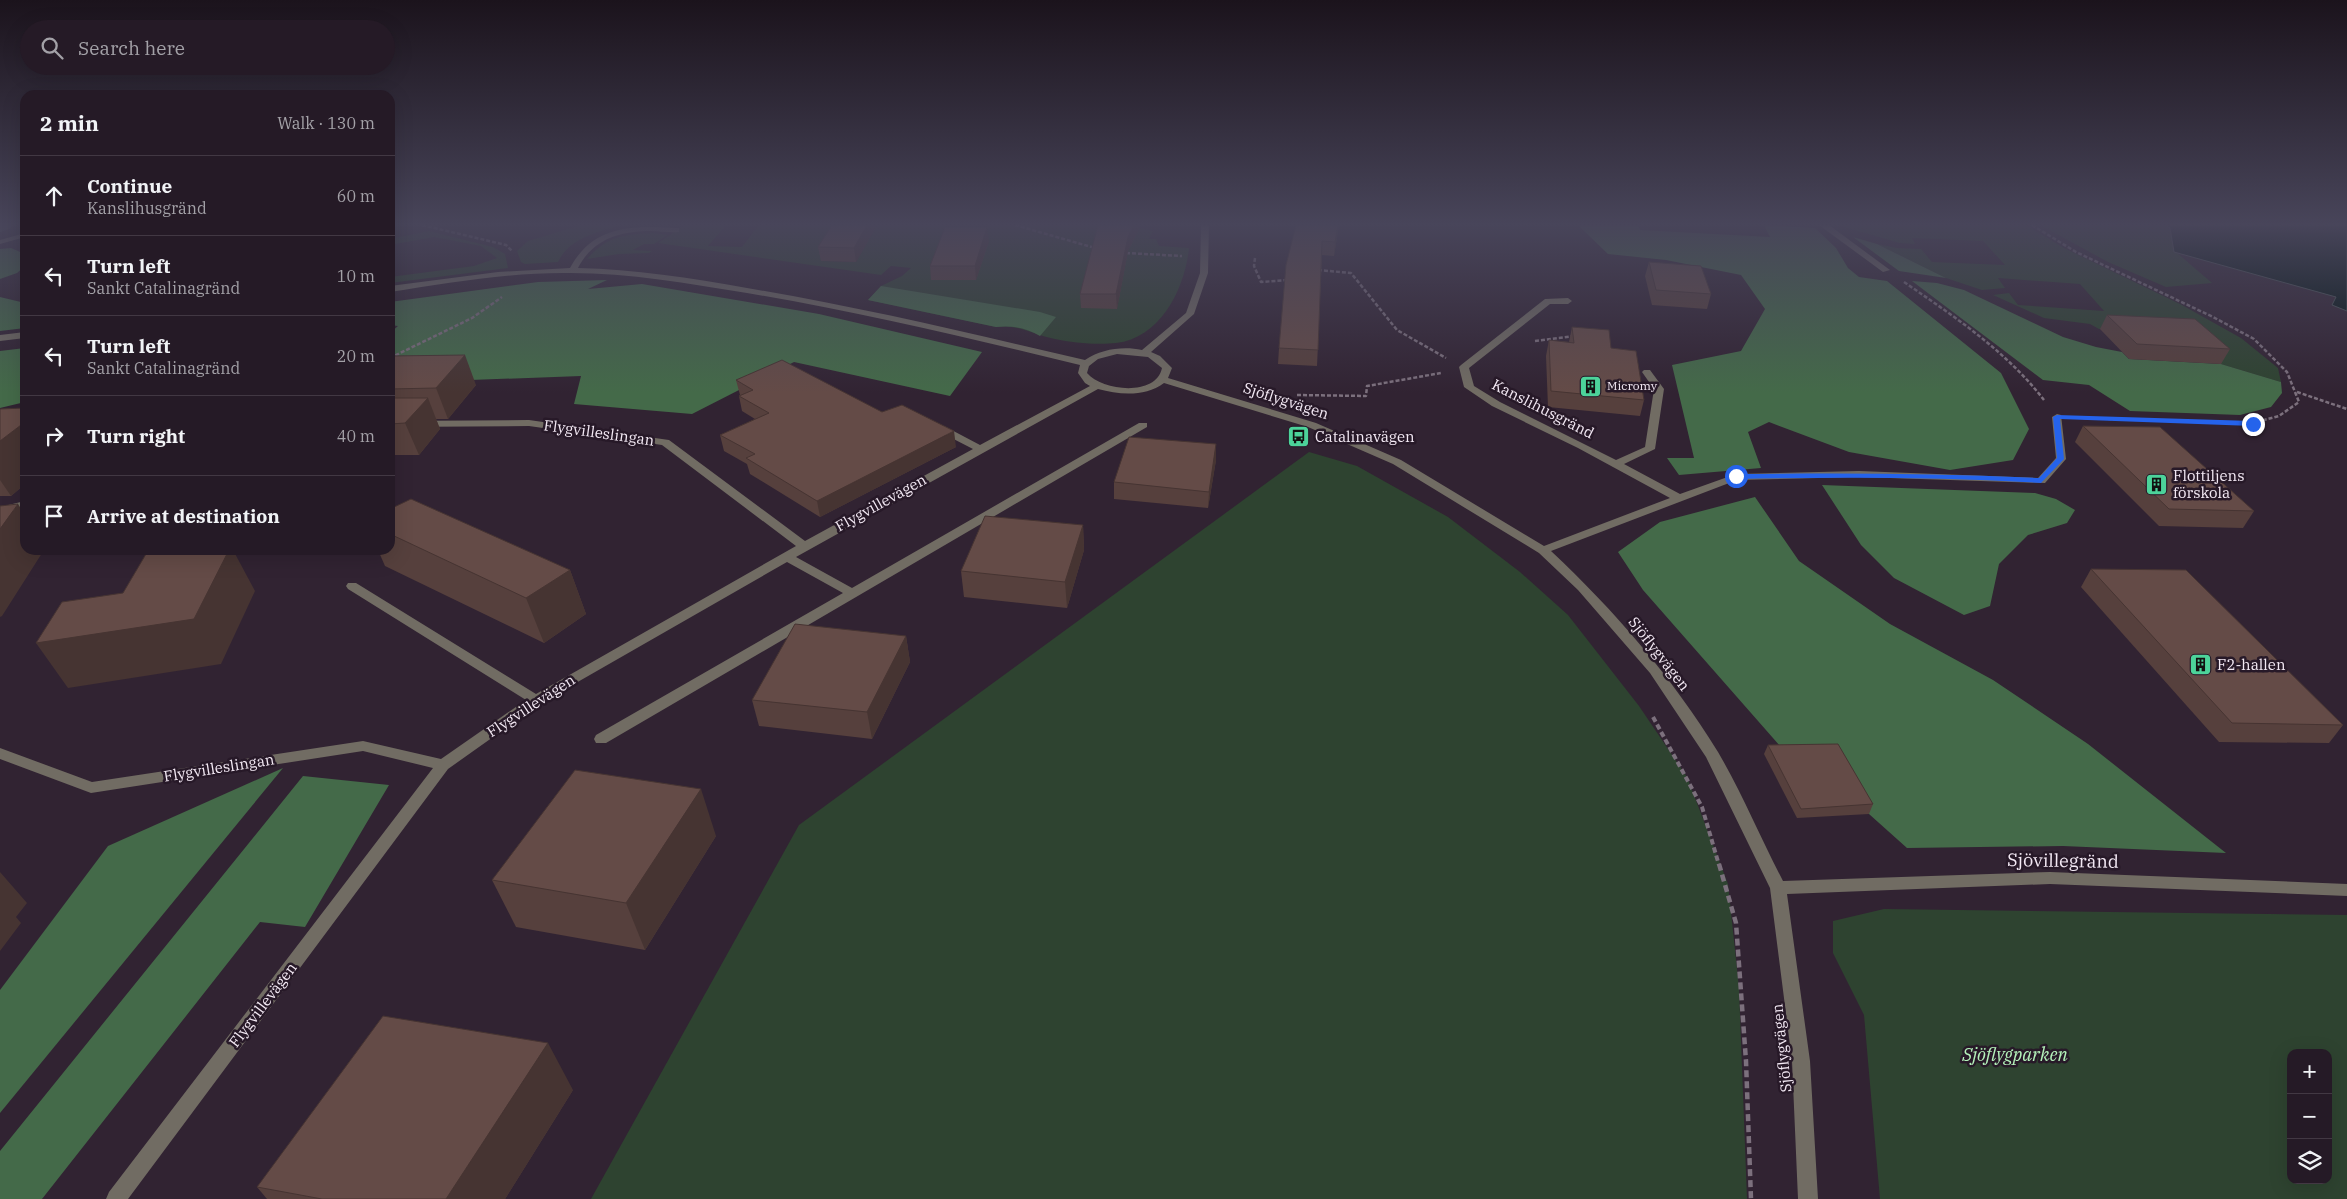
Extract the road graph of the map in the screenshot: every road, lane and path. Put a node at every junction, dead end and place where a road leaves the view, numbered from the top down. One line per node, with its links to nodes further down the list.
1 (455, 281): 9 (street)
2 (687, 281): 18 (street)
3 (1201, 281): 16 (street)
4 (1261, 281): 5 (path)
5 (1285, 281)
6 (1358, 281): 19 (path)
7 (1902, 281): 26 (path)
8 (2137, 281): 23 (path)
9 (395, 288)
10 (503, 296): 17 (path)
11 (1568, 301): 19 (street)
12 (20, 336): 13 (street)
13 (0, 338)
14 (1580, 338): 15 (path)
15 (1530, 342)
16 (1144, 353): 18 (street); 21 (street)
17 (395, 356)
18 (1086, 363): 22 (street)
19 (1464, 367): 24 (path); 31 (street, Kanslihusgränd)
20 (1647, 372): 31 (street)
21 (1163, 380): 22 (street); 36 (street, Sjöflygvägen)
22 (1095, 387): 30 (street, Flygvillevägen)
23 (2297, 392): 25 (path); 26 (path)
24 (1296, 395)
25 (2347, 409)
26 (2057, 417): 32 (street)
27 (927, 421): 30 (street)
28 (395, 424): 35 (street, Flygvilleslingan)
29 (1143, 425): 39 (street)
30 (980, 450): 35 (street, Flygvillevägen)
31 (1615, 464): 32 (street, Kanslihusgränd)
32 (1680, 499): 36 (street)
33 (20, 505): 34 (street)
34 (0, 511)
35 (803, 546): 37 (street, Flygvillevägen)
36 (1543, 550): 45 (street, Sjöflygvägen)
37 (786, 556): 39 (street); 40 (street, Flygvillevägen)
38 (352, 586): 40 (street)
39 (852, 593): 42 (street)
40 (536, 700): 44 (street, Flygvillevägen)
41 (1648, 708): 48 (path)
42 (600, 739)
43 (0, 753): 44 (street, Flygvilleslingan)
44 (443, 765): 47 (street, Flygvillevägen)
45 (1778, 888): 46 (street, Sjövillegränd); 49 (street, Sjöflygvägen)
46 (2347, 890)
47 (116, 1199)
48 (1751, 1199)
49 (1808, 1199)

